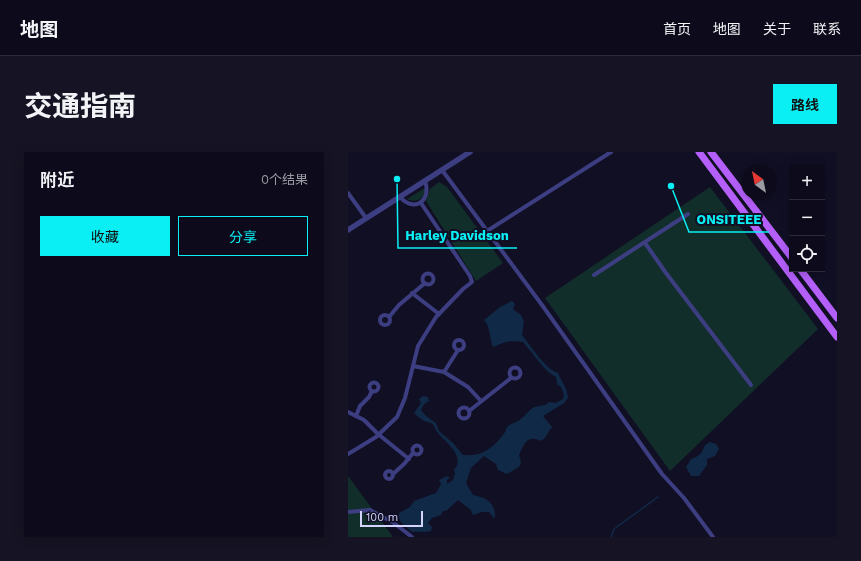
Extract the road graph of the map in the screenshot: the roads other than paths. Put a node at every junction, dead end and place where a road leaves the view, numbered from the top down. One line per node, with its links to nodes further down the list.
1 (470, 152): 5 (street)
2 (611, 152): 13 (street)
3 (699, 152): 23 (main road)
4 (711, 152): 15 (main road)
5 (442, 170): 6 (street); 13 (street)
6 (426, 181): 8 (street); 9 (street)
7 (348, 193): 11 (street)
8 (400, 197): 9 (street); 11 (street)
9 (421, 203): 20 (street)
10 (688, 214): 14 (street)
11 (366, 218): 12 (street)
12 (348, 230)
13 (487, 231): 41 (street)
14 (645, 243): 17 (street); 28 (street)
15 (789, 254)
16 (802, 272): 22 (main road)
17 (594, 275)
18 (425, 283): 19 (street)
19 (412, 293): 20 (street); 21 (street)
20 (439, 314): 25 (street)
21 (389, 316)
22 (837, 318)
23 (837, 337)
24 (458, 350): 26 (street)
25 (413, 366): 26 (street); 34 (street)
26 (444, 372): 30 (street)
27 (511, 378): 30 (street)
28 (751, 385)
29 (372, 391): 33 (street)
30 (481, 400): 31 (street)
31 (469, 411)
32 (348, 412): 33 (street)
33 (356, 416): 34 (street)
34 (378, 434): 36 (street); 37 (street)
35 (413, 453): 37 (street)
36 (348, 454)
37 (409, 459): 38 (street)
38 (393, 474)
39 (348, 512): 40 (street)
40 (412, 537)
41 (713, 537)

